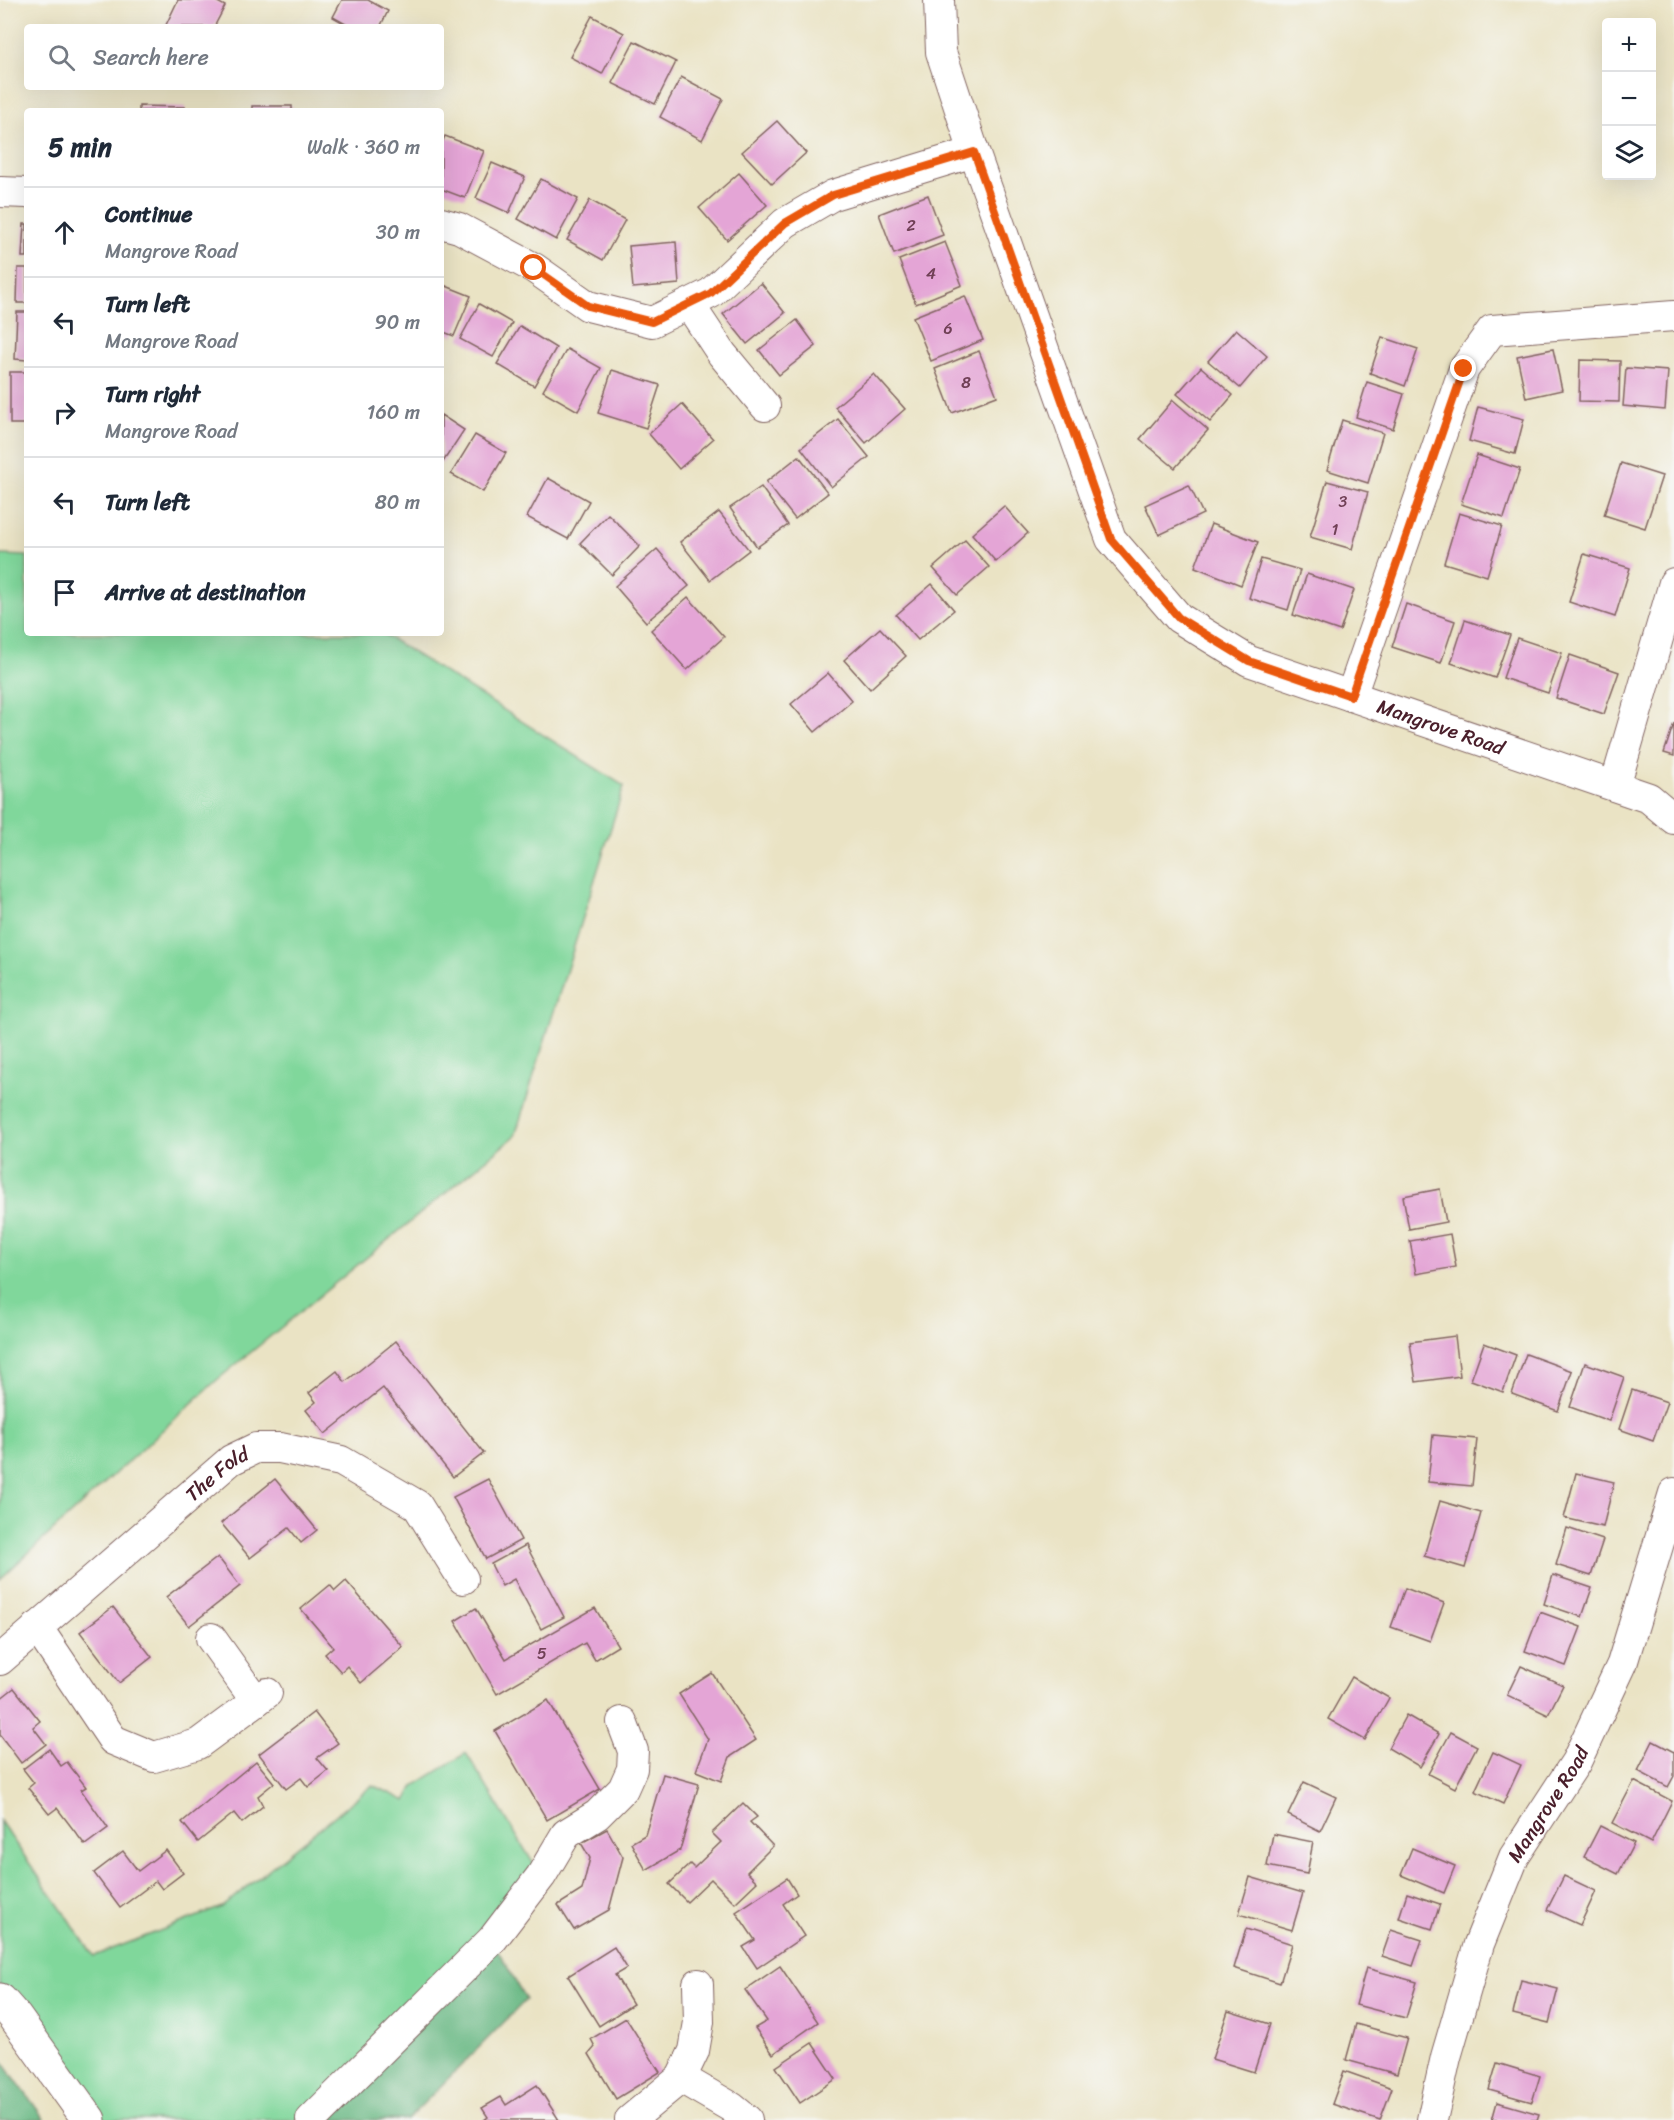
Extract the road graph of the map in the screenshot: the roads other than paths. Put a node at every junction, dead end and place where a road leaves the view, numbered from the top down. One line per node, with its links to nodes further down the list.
1 (939, 0): 2 (street, Mangrove Road)
2 (974, 152): 6 (street); 10 (street, Mangrove Road)
3 (0, 192): 4 (street)
4 (24, 193)
5 (444, 224): 6 (street)
6 (689, 304): 8 (street)
7 (1674, 316): 10 (street)
8 (765, 406)
9 (1674, 583): 11 (street)
10 (1351, 696): 11 (street, Mangrove Road)
11 (1615, 786): 12 (street, Mangrove Road)
12 (1674, 819)
13 (1674, 1493): 26 (street, Mangrove Road)
14 (463, 1579): 15 (street, The Fold)
15 (37, 1627): 16 (street); 17 (street, The Fold)
16 (211, 1638)
17 (0, 1660)
18 (622, 1722): 23 (street)
19 (698, 1984): 21 (street)
20 (8, 2008): 22 (street)
21 (681, 2078): 24 (street); 25 (street)
22 (89, 2120)
23 (311, 2120)
24 (630, 2120)
25 (747, 2120)
26 (1432, 2120)

